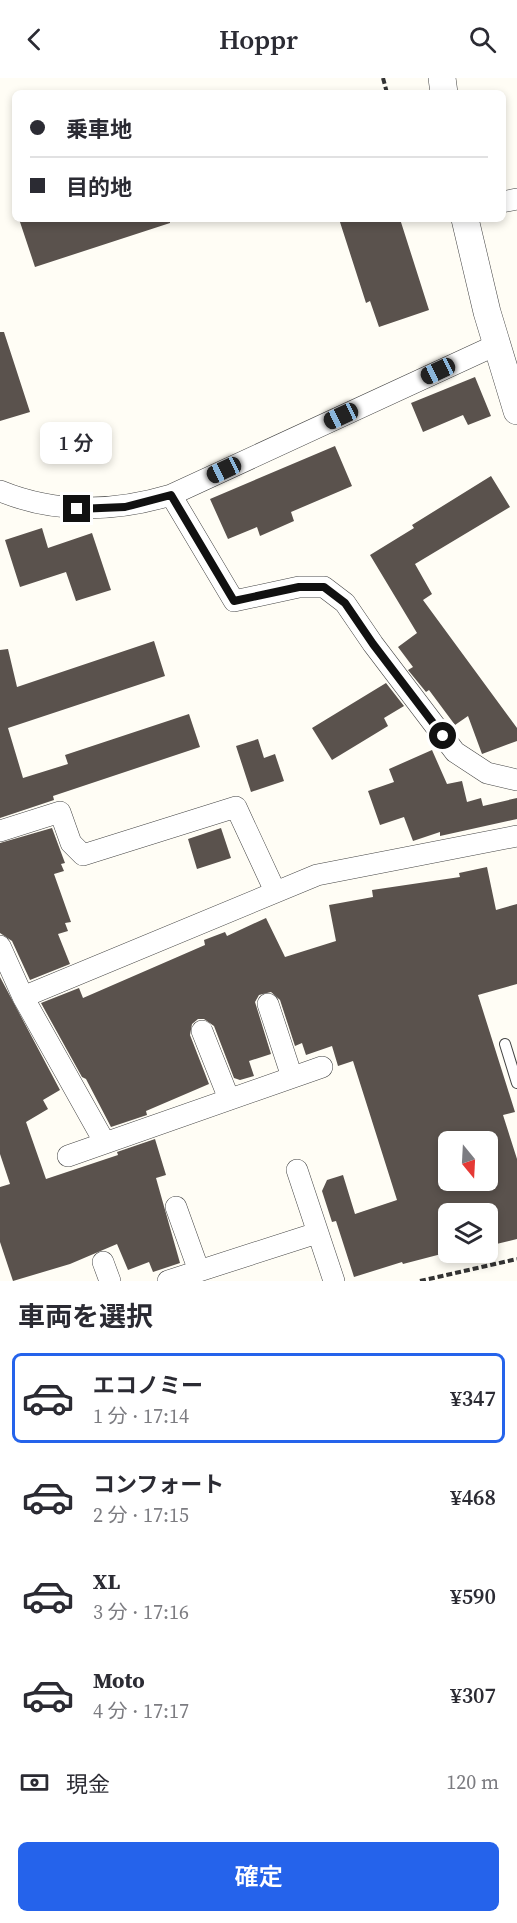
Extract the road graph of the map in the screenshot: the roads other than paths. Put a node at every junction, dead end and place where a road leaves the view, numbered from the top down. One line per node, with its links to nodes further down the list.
1 (466, 222): 2 (street)
2 (496, 345): 3 (street); 5 (street)
3 (517, 411)
4 (0, 491): 5 (street)
5 (171, 495): 6 (street)
6 (517, 780)
7 (0, 831): 9 (street)
8 (517, 836): 9 (street)
9 (275, 891): 11 (street)
10 (0, 946): 11 (street)
11 (23, 997): 19 (street)
12 (268, 1004): 16 (street)
13 (202, 1031): 18 (street)
14 (505, 1044): 17 (lane)
15 (322, 1067): 16 (street)
16 (292, 1077): 18 (street)
17 (517, 1083)
18 (229, 1099): 19 (street)
19 (105, 1143): 20 (street)
20 (68, 1156)
21 (297, 1170): 23 (street)
22 (176, 1207): 24 (street)
23 (317, 1233): 24 (street); 26 (street)
24 (215, 1272): 25 (street)
25 (168, 1281)
26 (334, 1281)

